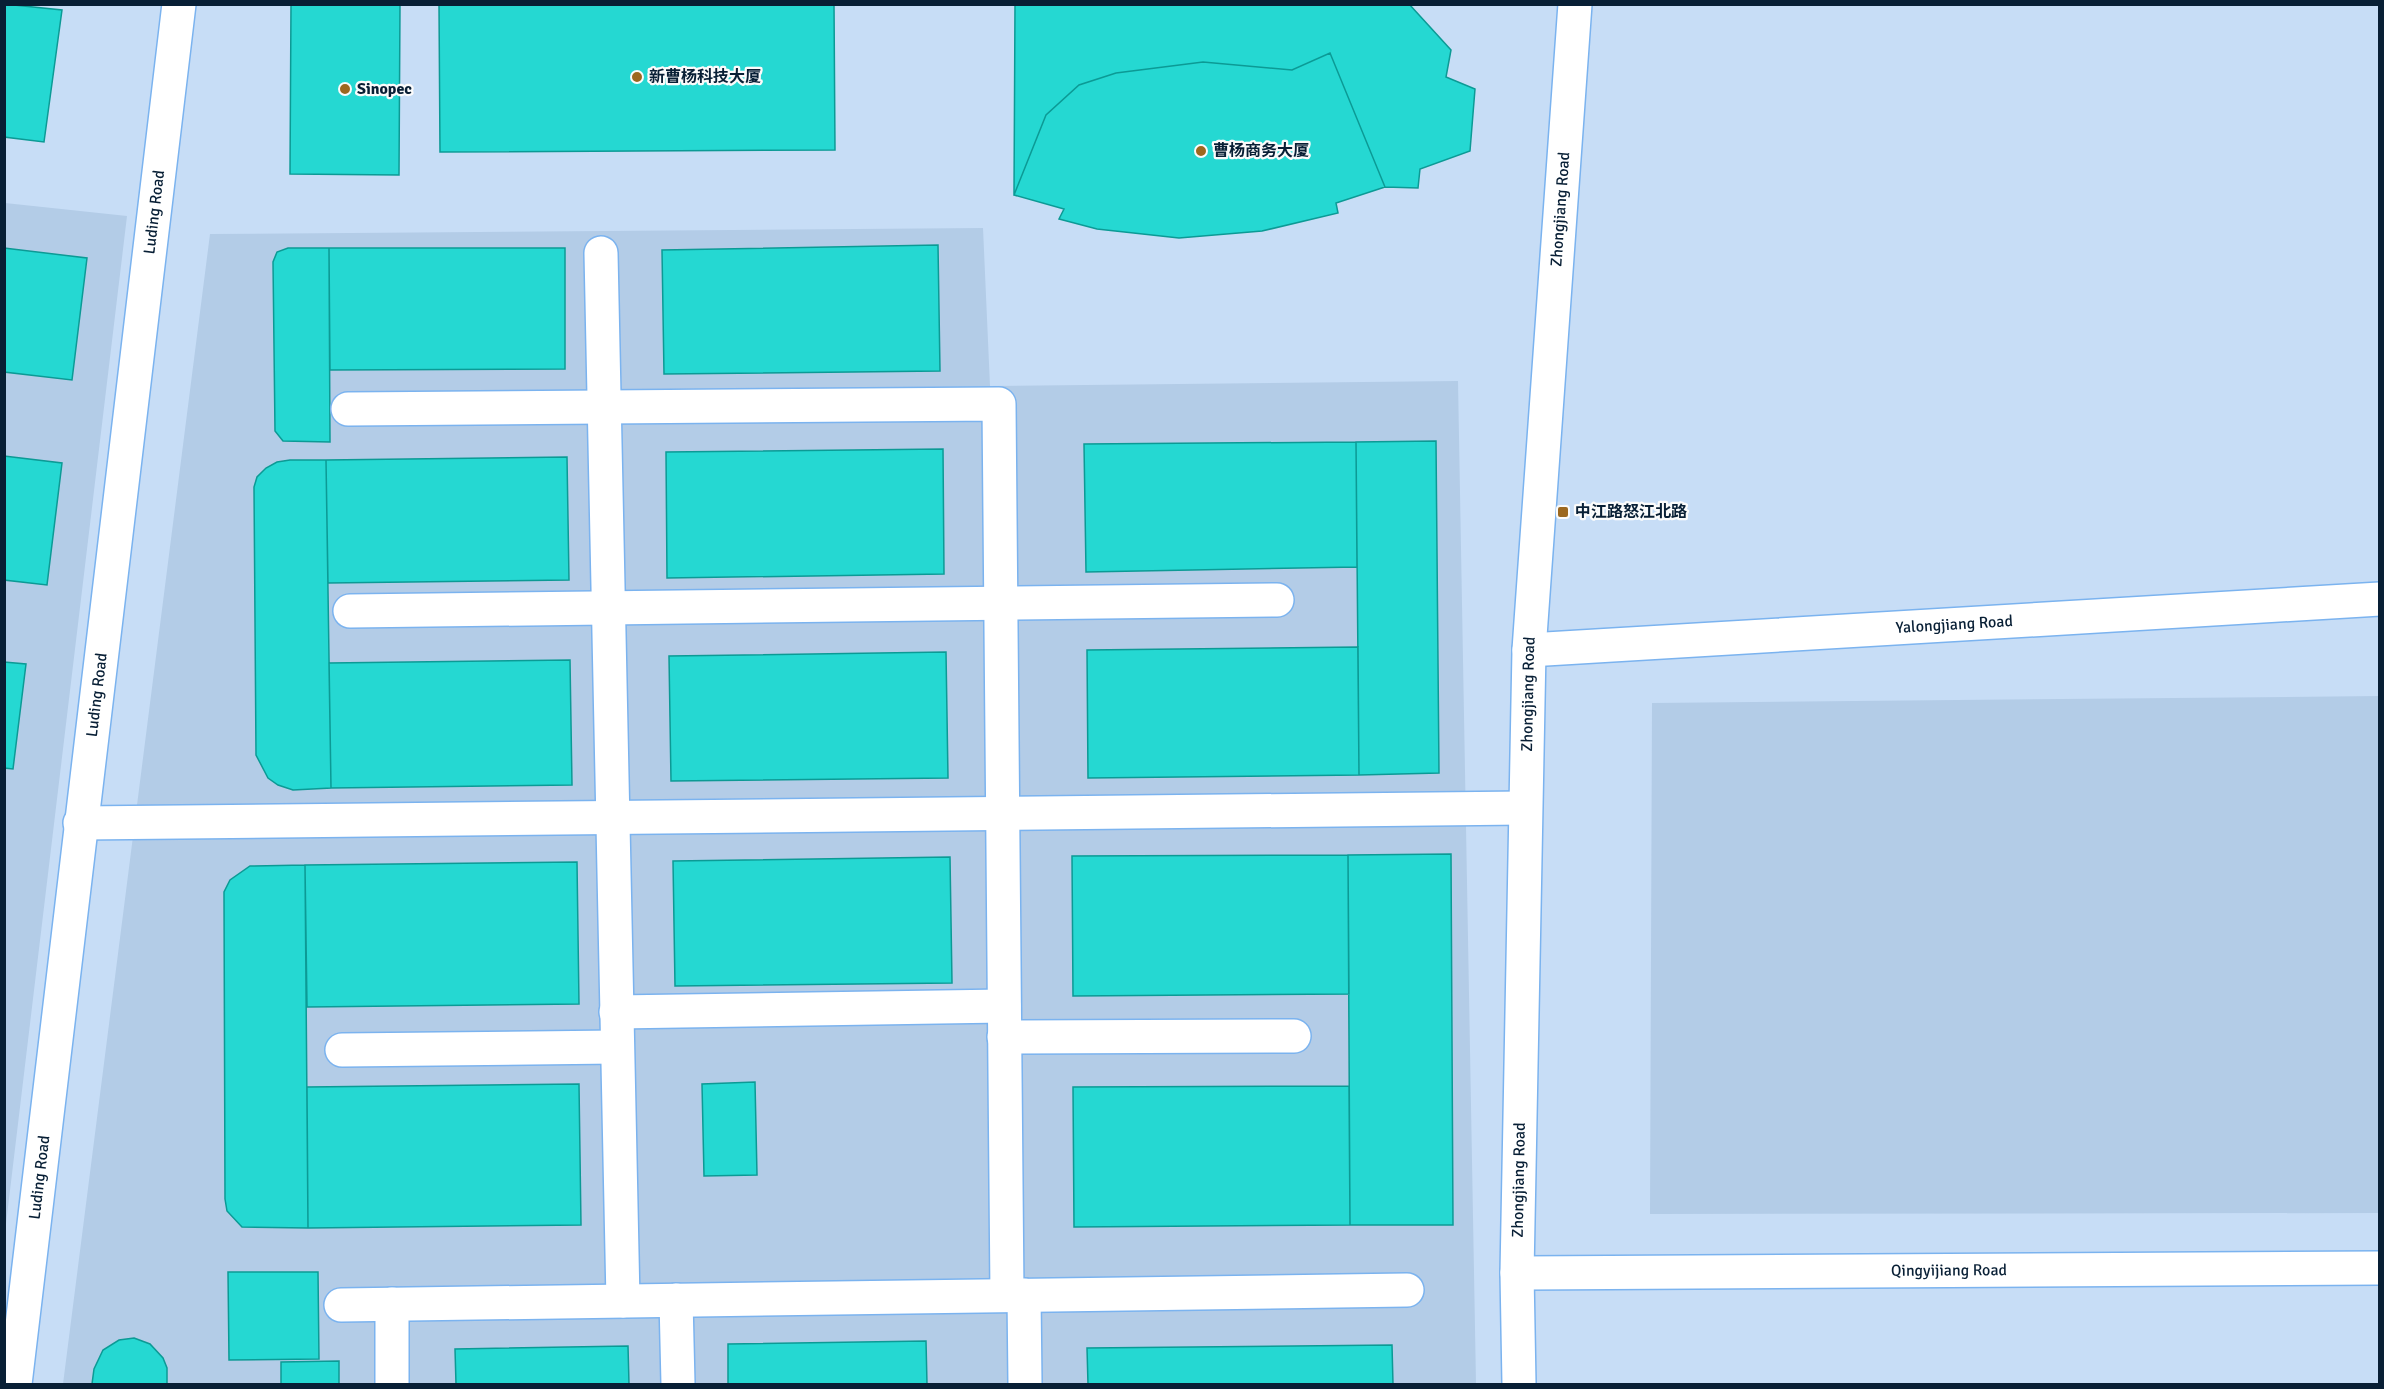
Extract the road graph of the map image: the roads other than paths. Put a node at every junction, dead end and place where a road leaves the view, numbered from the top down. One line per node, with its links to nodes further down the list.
1 (179, 4): 15 (street, Luding Road)
2 (1575, 4): 11 (street, Zhongjiang Road)
3 (601, 253): 4 (street)
4 (603, 407): 5 (street); 8 (street); 9 (street)
5 (348, 409)
6 (2379, 599): 11 (street, Yalongjiang Road)
7 (1277, 600): 8 (street)
8 (1000, 604): 9 (street); 13 (street)
9 (608, 608): 10 (street); 14 (street)
10 (350, 611)
11 (1529, 650): 12 (street, Zhongjiang Road)
12 (1524, 808): 13 (street); 22 (street, Zhongjiang Road)
13 (1002, 813): 14 (street); 17 (street)
14 (612, 817): 15 (street); 16 (street)
15 (80, 823): 29 (street, Luding Road)
16 (616, 1012): 17 (street); 19 (street)
17 (1004, 1022): 18 (street); 24 (street)
18 (1294, 1036)
19 (617, 1047): 20 (street); 26 (street)
20 (342, 1050)
21 (2379, 1268): 22 (street, Qingyijiang Road)
22 (1517, 1273): 33 (street, Zhongjiang Road)
23 (1407, 1290): 24 (street)
24 (1016, 1295): 25 (street); 32 (street)
25 (676, 1300): 26 (street); 31 (street)
26 (623, 1301): 27 (street)
27 (392, 1304): 28 (street); 30 (street)
28 (341, 1305)
29 (15, 1384)
30 (392, 1384)
31 (678, 1384)
32 (1025, 1384)
33 (1519, 1384)

